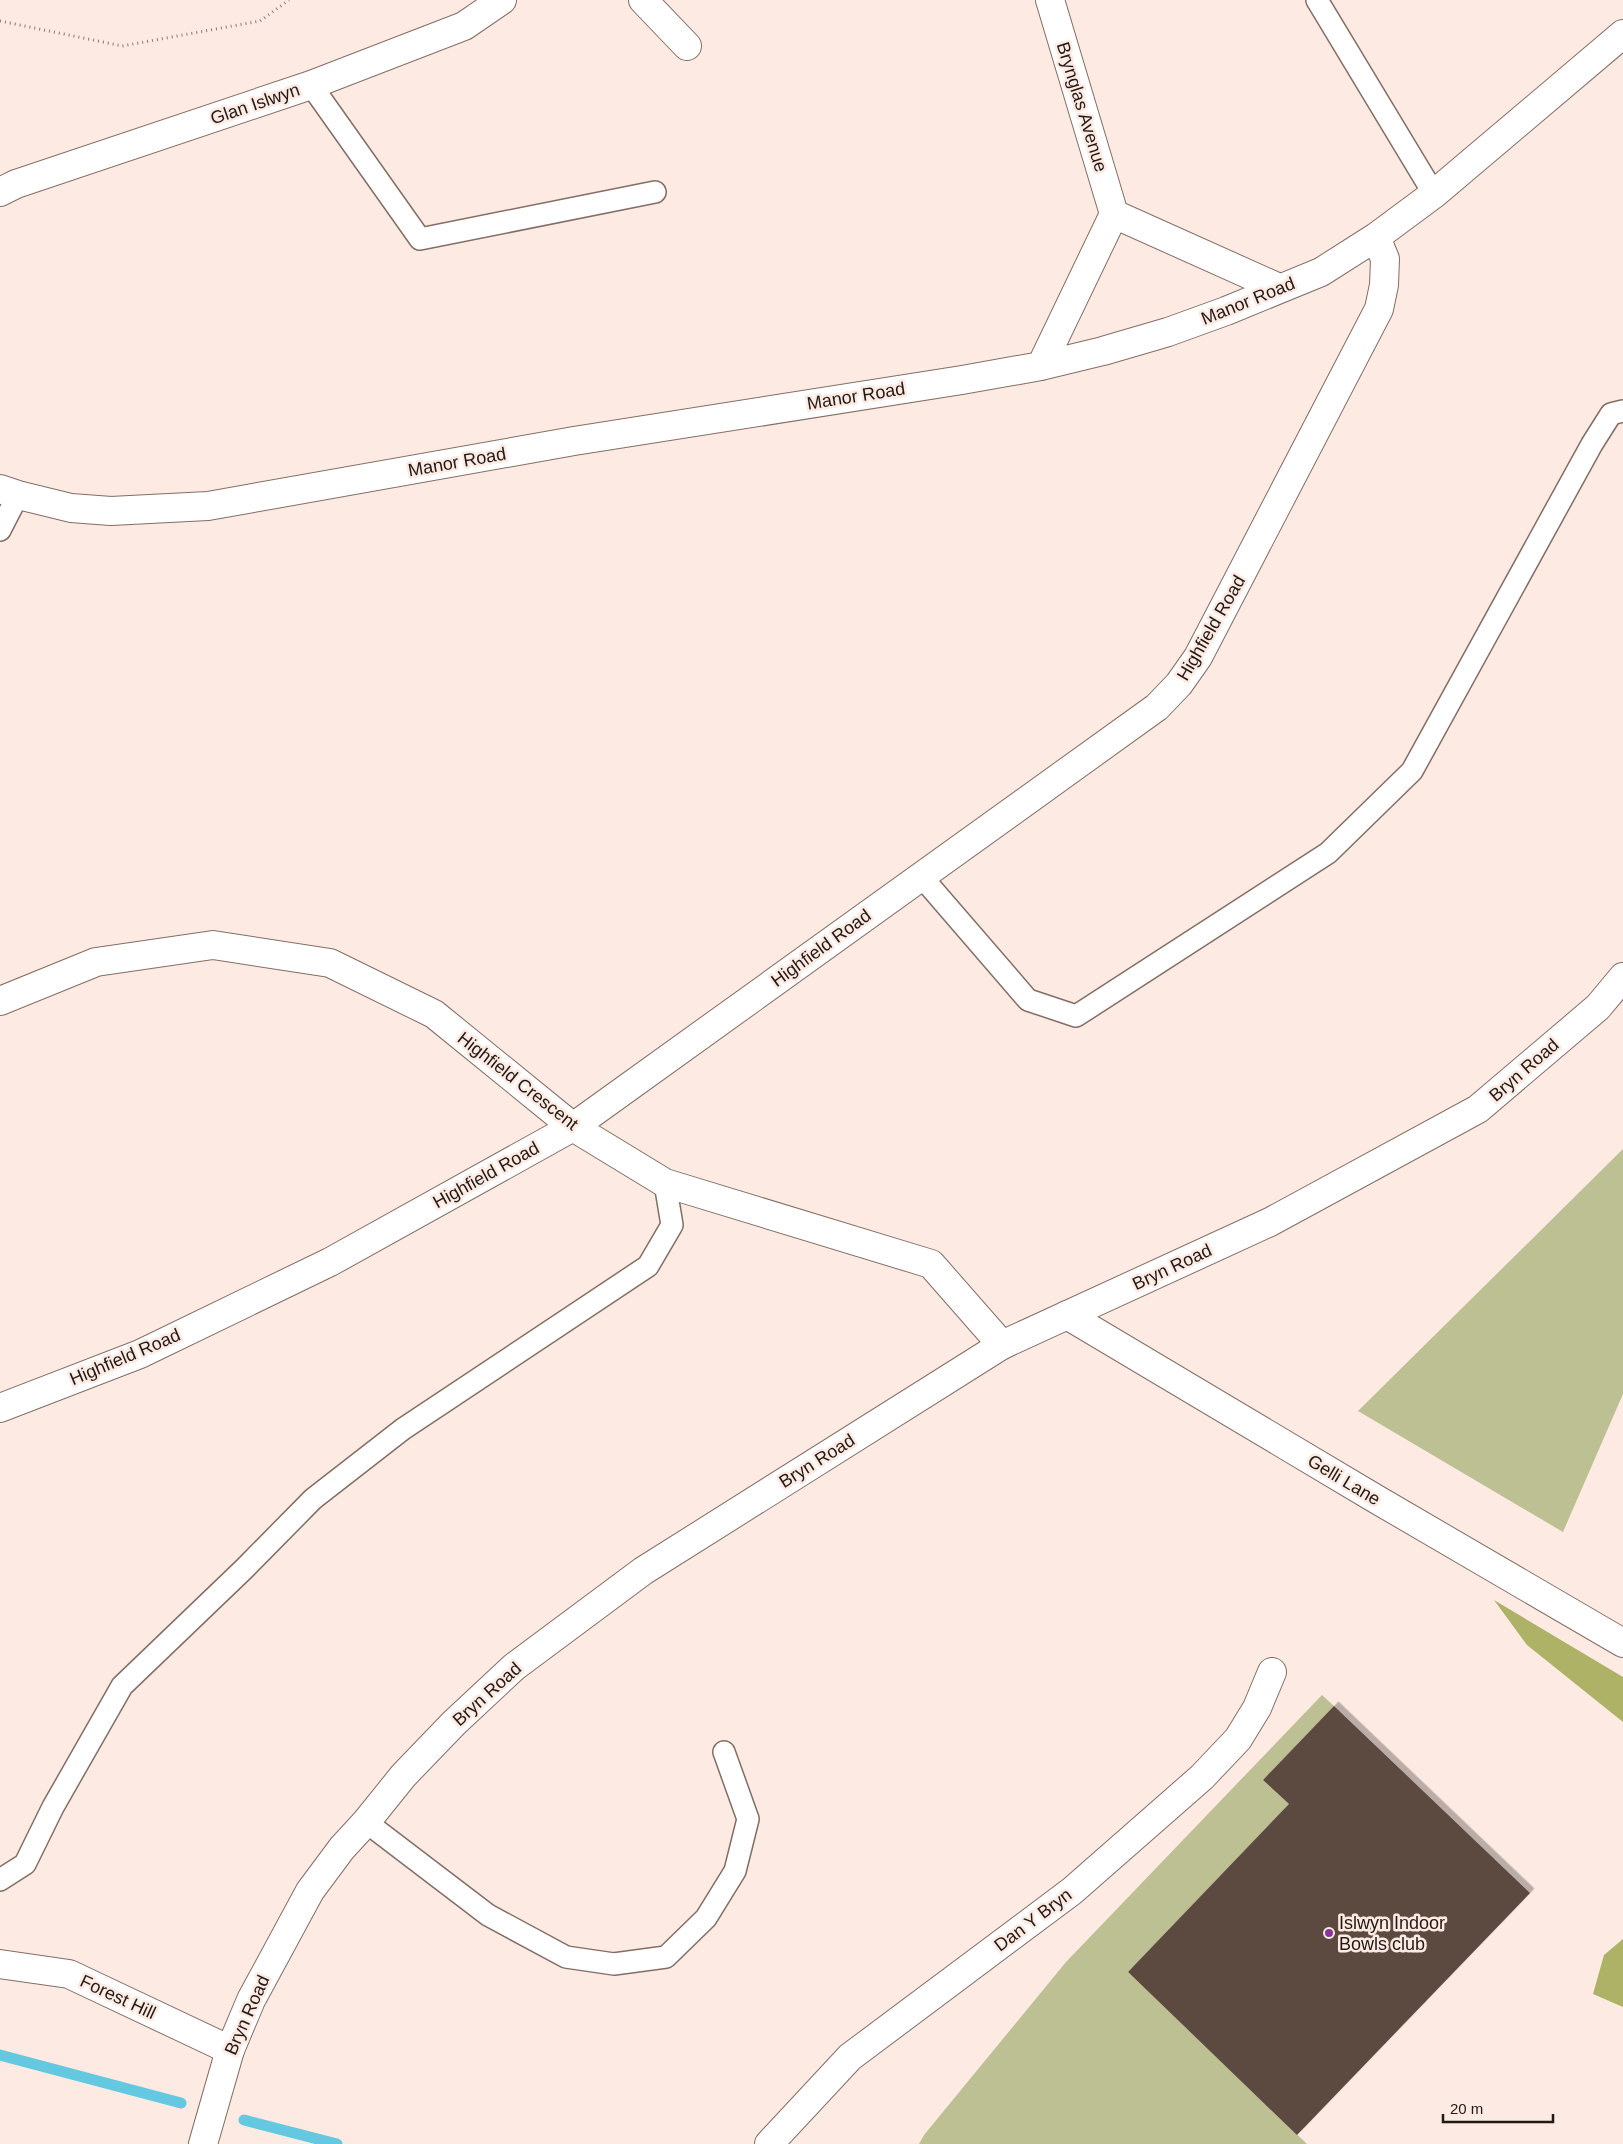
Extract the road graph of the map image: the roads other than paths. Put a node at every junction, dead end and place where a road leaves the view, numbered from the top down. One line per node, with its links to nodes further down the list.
1 (502, 0): 7 (street, Glan Islwyn)
2 (643, 0): 6 (street)
3 (1050, 0): 11 (street, Brynglas Avenue)
4 (1318, 0): 10 (lane)
5 (1623, 34): 10 (street, Manor Road)
6 (687, 46)
7 (311, 86): 8 (street, Glan Islwyn); 9 (lane)
8 (0, 192)
9 (656, 192)
10 (1434, 194): 12 (street, Manor Road)
11 (1114, 214): 13 (street); 14 (street)
12 (1376, 237): 13 (street, Manor Road); 18 (street, Highfield Road)
13 (1279, 288): 14 (street, Manor Road)
14 (1041, 366): 16 (street, Manor Road)
15 (1623, 411): 18 (lane)
16 (9, 492): 17 (lane)
17 (0, 530)
18 (921, 876): 21 (street, Highfield Road)
19 (1623, 977): 23 (street, Bryn Road)
20 (0, 1001): 21 (street, Highfield Crescent)
21 (573, 1127): 22 (street, Highfield Crescent); 25 (street, Highfield Road)
22 (665, 1183): 24 (street, Highfield Crescent); 30 (lane)
23 (1067, 1315): 24 (street, Bryn Road); 26 (street, Gelli Lane)
24 (1002, 1345): 29 (street, Bryn Road)
25 (0, 1408)
26 (1623, 1642)
27 (1272, 1672): 34 (street, Dan Y Bryn)
28 (724, 1752): 29 (lane)
29 (366, 1822): 32 (street, Bryn Road)
30 (0, 1880)
31 (0, 1964): 32 (street, Forest Hill)
32 (230, 2050): 33 (street, Bryn Road)
33 (203, 2144)
34 (769, 2144)

